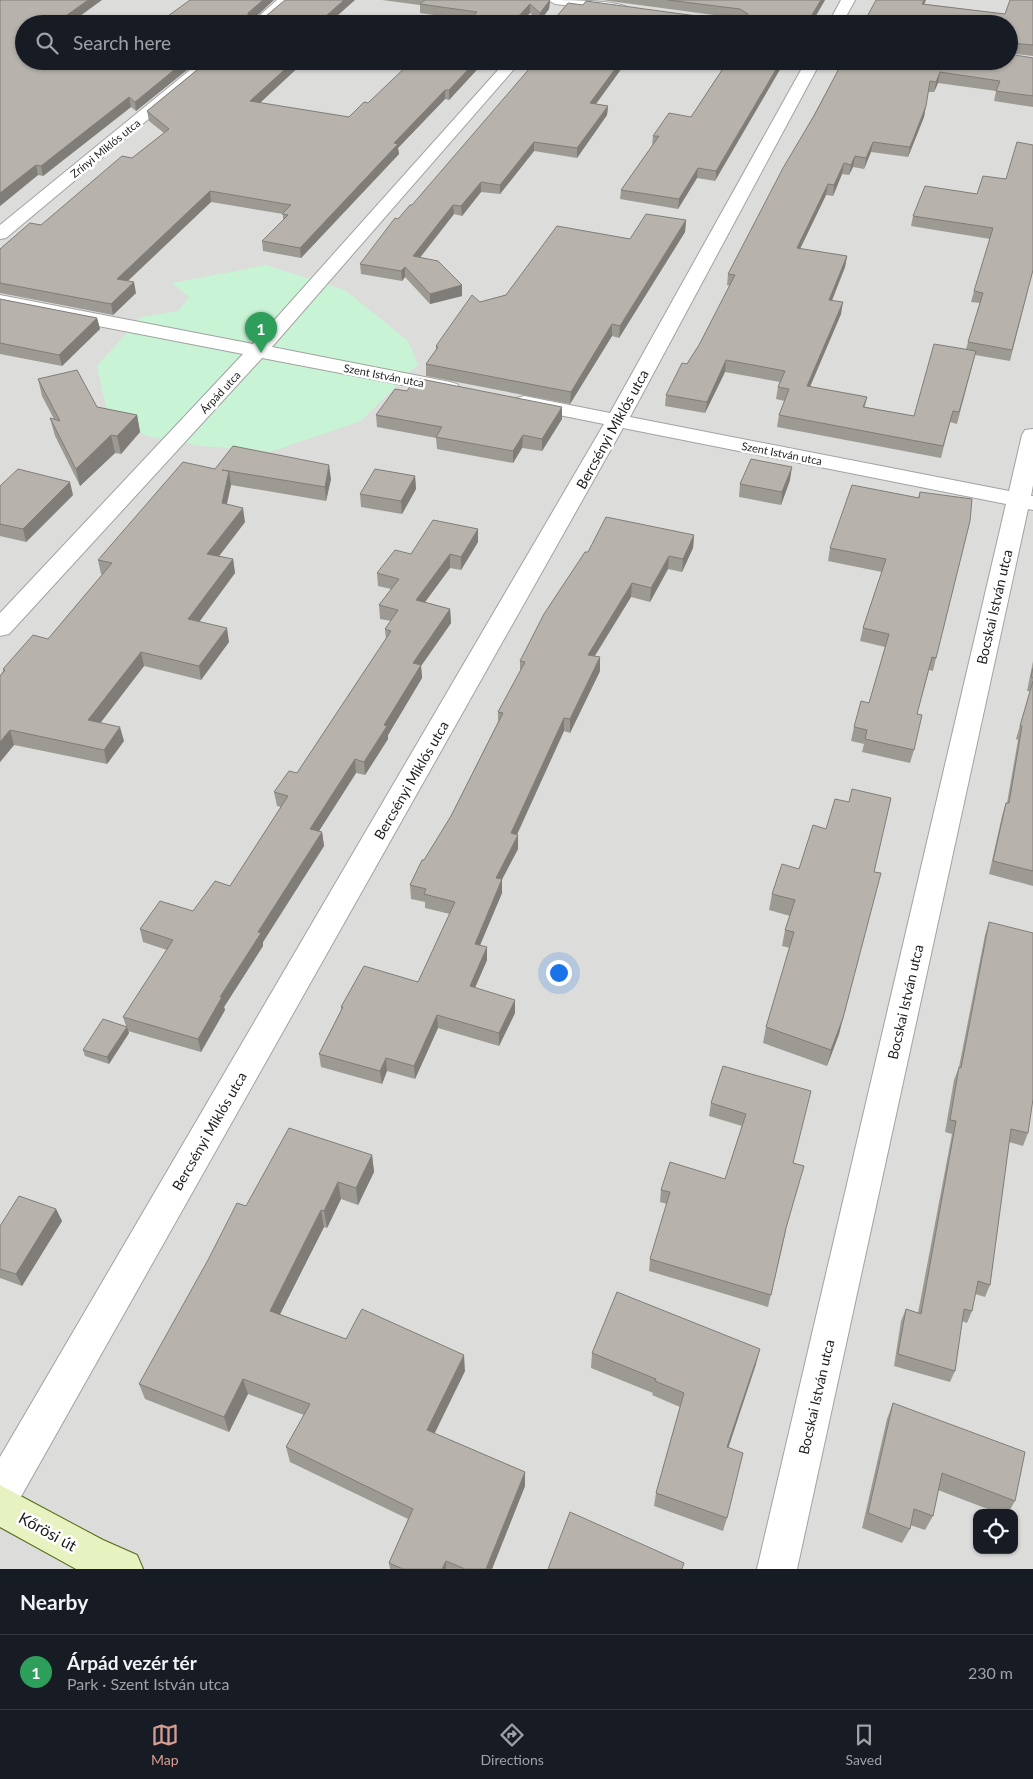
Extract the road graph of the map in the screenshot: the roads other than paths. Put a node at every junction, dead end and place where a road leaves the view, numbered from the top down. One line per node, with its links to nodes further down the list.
1 (286, 0): 5 (street)
2 (563, 0): 4 (street); 6 (street)
3 (848, 0): 7 (street)
4 (634, 10)
5 (268, 15)
6 (555, 15)
7 (840, 15)
8 (200, 70): 11 (street, Zrínyi Miklós utca)
9 (506, 70): 13 (street, Árpád utca)
10 (809, 70): 16 (street, Bercsényi Miklós utca)
11 (0, 234)
12 (0, 301): 13 (street, Szent István utca)
13 (259, 350): 14 (street, Szent István utca); 19 (street, Árpád utca)
14 (472, 392)
15 (501, 398): 16 (street, Szent István utca)
16 (617, 420): 18 (street, Szent István utca); 20 (street, Bercsényi Miklós utca)
17 (1033, 435): 18 (street, Bocskai István utca)
18 (1026, 501): 23 (street, Bocskai István utca)
19 (0, 628)
20 (0, 1495)
21 (0, 1505): 22 (main road, Kőrösi út)
22 (97, 1564)
23 (777, 1569)

